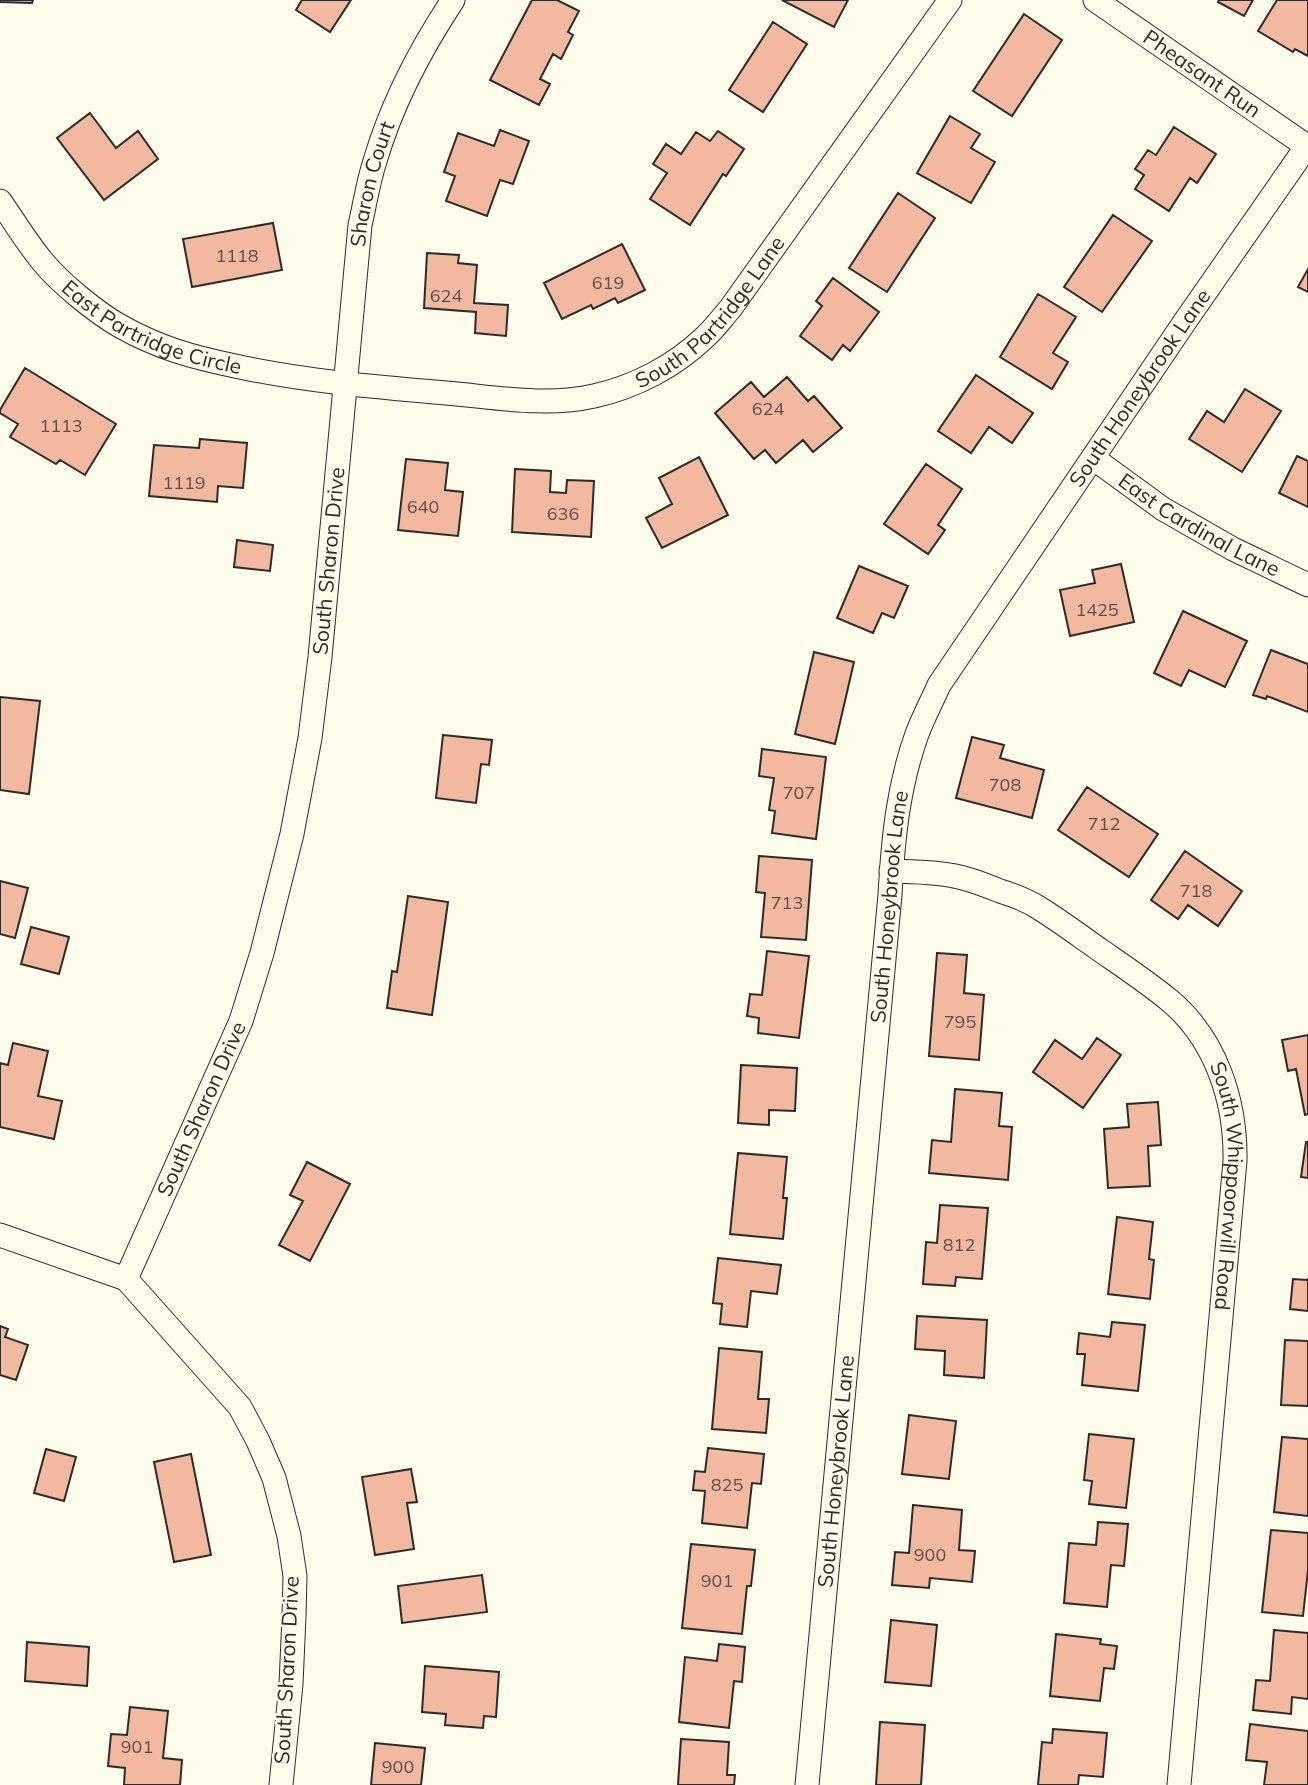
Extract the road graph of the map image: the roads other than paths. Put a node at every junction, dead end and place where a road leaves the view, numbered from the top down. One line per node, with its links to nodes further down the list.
1 (453, 0): 6 (street, Sharon Court)
2 (950, 0): 6 (street, South Partridge Lane)
3 (1096, 0): 4 (street, Pheasant Run)
4 (1308, 146): 7 (street, South Honeybrook Lane)
5 (0, 201): 6 (street, East Partridge Circle)
6 (345, 384): 11 (street, South Sharon Drive)
7 (1093, 458): 8 (street, East Cardinal Lane); 9 (street, South Honeybrook Lane)
8 (1308, 585)
9 (891, 871): 13 (street, South Honeybrook Lane); 14 (street, South Whippoorwill Road)
10 (0, 1235): 11 (street)
11 (126, 1279): 12 (street, South Sharon Drive)
12 (281, 1785)
13 (807, 1785)
14 (1178, 1785)

